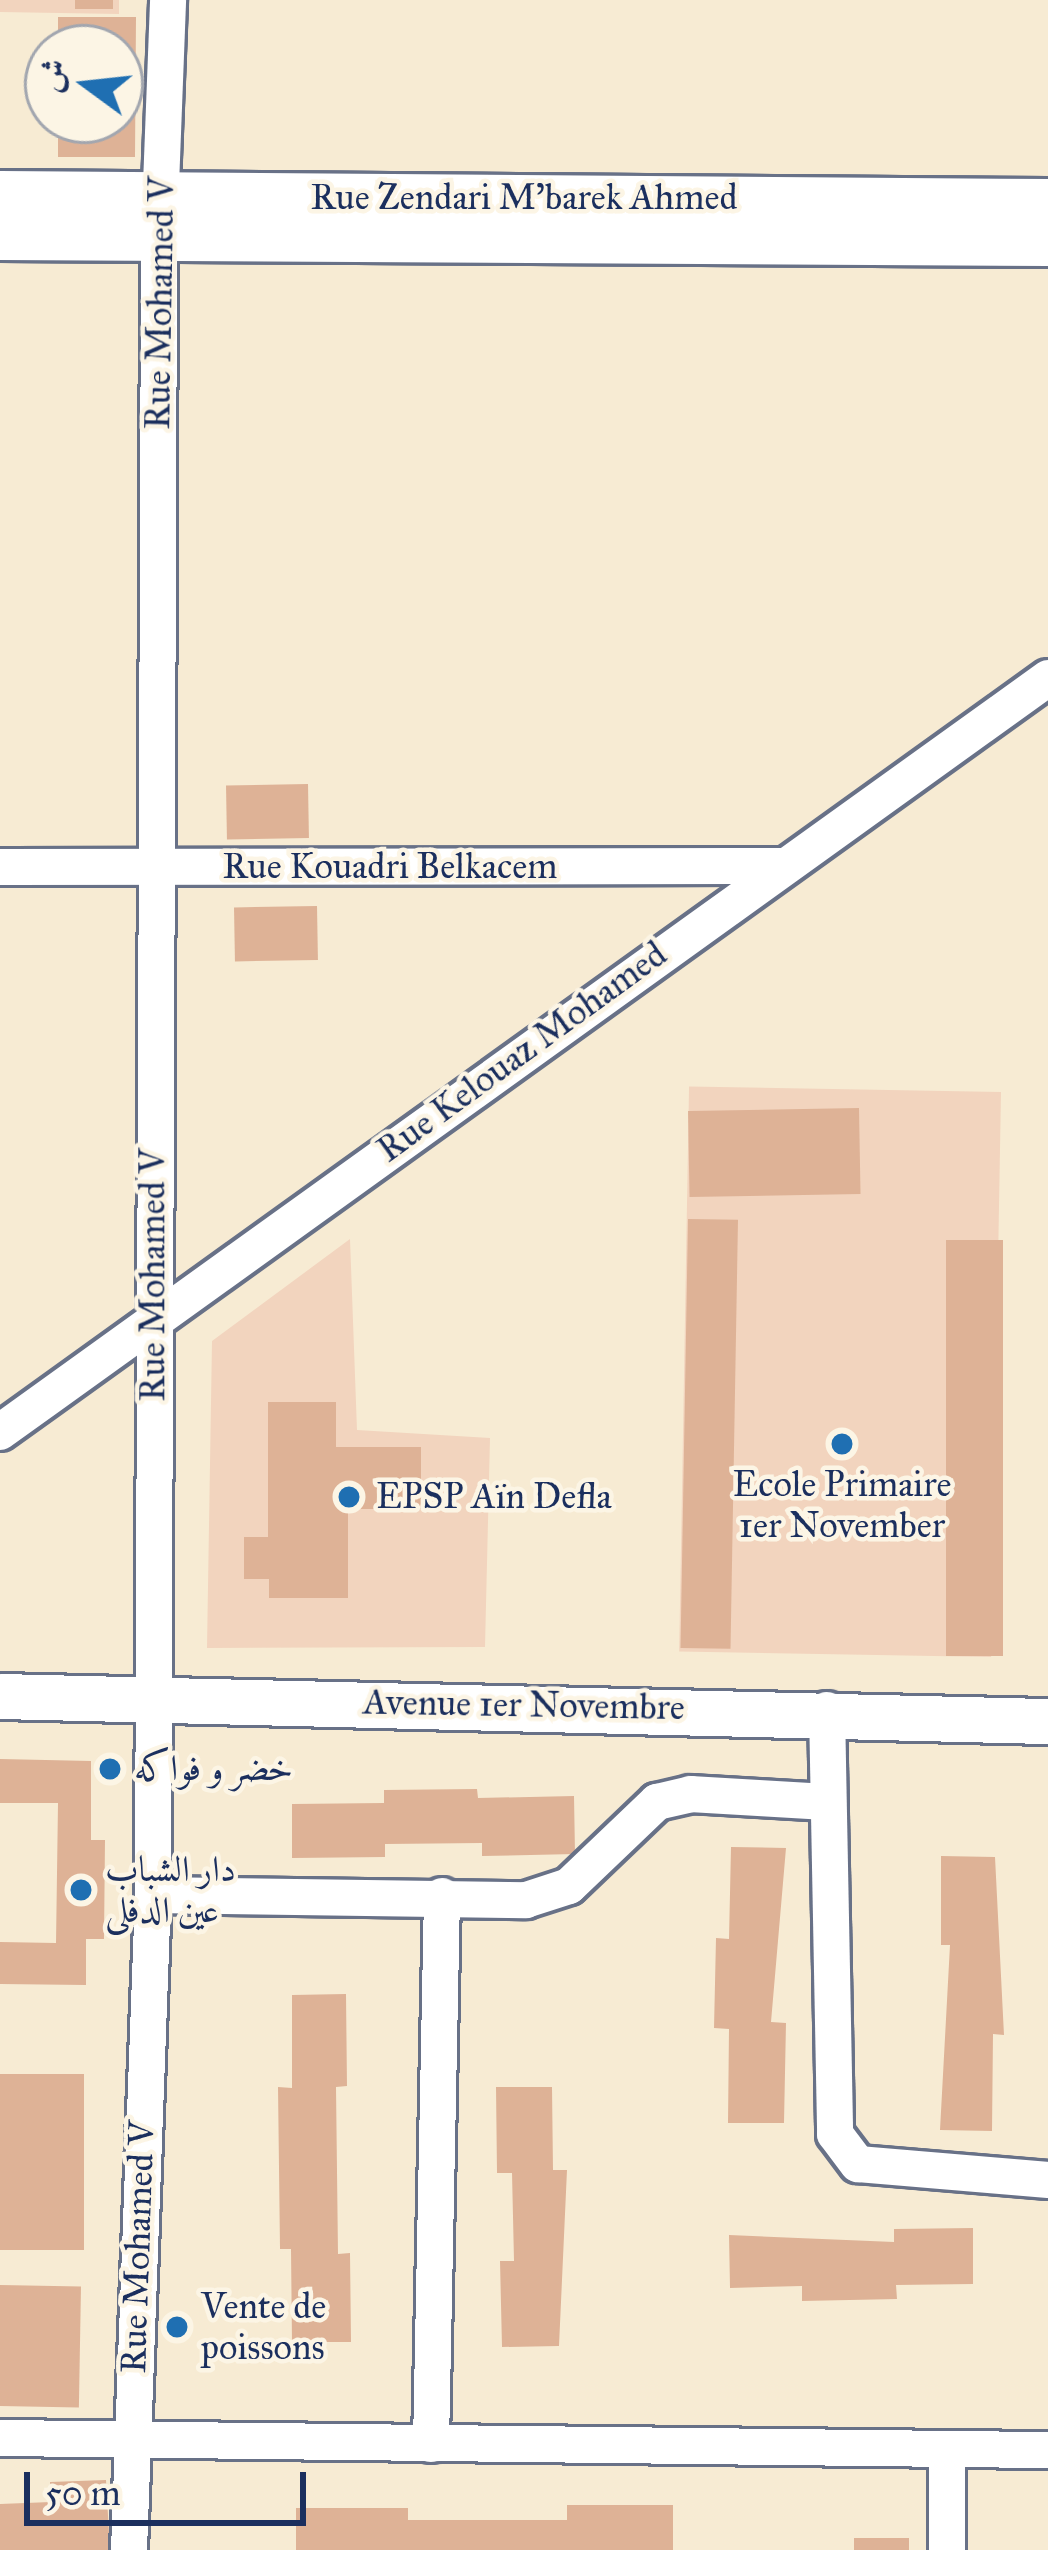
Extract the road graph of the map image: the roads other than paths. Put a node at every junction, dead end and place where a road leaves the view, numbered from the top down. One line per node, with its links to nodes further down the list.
1 (168, 0): 4 (street, Rue Mohamed V)
2 (0, 193): 4 (main road, Rue Zendari M'barek Ahmed)
3 (1048, 202): 4 (main road, Rue Zendari M'barek Ahmed)
4 (160, 216): 5 (main road); 6 (main road); 10 (street, Rue Mohamed V)
5 (0, 237)
6 (1048, 243)
7 (1048, 678): 8 (street, Rue Kelouaz Mohamed)
8 (780, 866): 10 (street, Rue Kouadri Belkacem); 11 (street, Rue Kelouaz Mohamed)
9 (0, 867): 10 (street, Rue Kouadri Belkacem)
10 (156, 867): 11 (street, Rue Mohamed V)
11 (151, 1317): 12 (street, Rue Kelouaz Mohamed); 14 (street, Rue Mohamed V)
12 (0, 1432)
13 (0, 1696): 14 (main road, Avenue 1er Novembre)
14 (154, 1698): 15 (main road, Avenue 1er Novembre); 18 (street, Rue Mohamed V)
15 (827, 1710): 16 (main road, Avenue 1er Novembre); 17 (street)
16 (1048, 1721)
17 (826, 1802): 19 (street); 20 (street)
18 (153, 1894): 19 (street); 22 (street, Rue Mohamed V)
19 (442, 1896): 23 (street)
20 (1048, 2180)
21 (0, 2438): 22 (street)
22 (129, 2441): 23 (street); 26 (street, Rue Mohamed V)
23 (430, 2444): 24 (street)
24 (947, 2449): 25 (street); 27 (street)
25 (1048, 2450)
26 (129, 2550)
27 (946, 2550)

